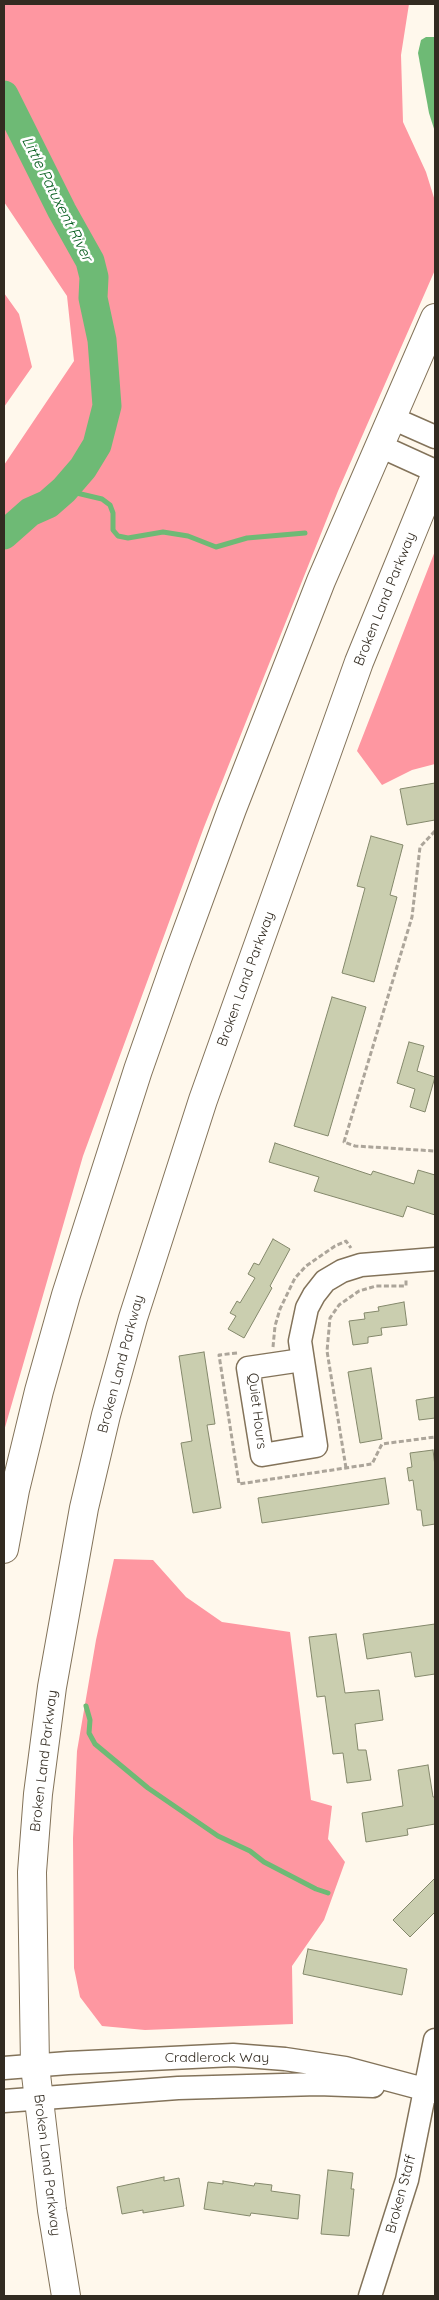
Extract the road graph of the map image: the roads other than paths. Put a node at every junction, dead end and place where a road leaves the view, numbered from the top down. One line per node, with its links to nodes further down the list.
1 (435, 318): 2 (main road)
2 (392, 418): 3 (street); 4 (main road)
3 (435, 437)
4 (380, 446): 5 (street); 9 (main road)
5 (435, 471)
6 (435, 476): 11 (main road, Broken Land Parkway)
7 (435, 1259): 8 (street, Quiet Hours)
8 (301, 1351): 8 (street, Quiet Hours)
9 (4, 1549)
10 (435, 2040): 13 (street, Broken Staff)
11 (35, 2066): 12 (street, Cradlerock Way); 13 (street, Cradlerock Way); 14 (main road, Broken Land Parkway)
12 (4, 2068)
13 (431, 2091): 14 (street, Cradlerock Way); 17 (street, Broken Staff)
14 (38, 2099): 15 (street, Cradlerock Way); 16 (main road, Broken Land Parkway)
15 (4, 2101)
16 (66, 2296)
17 (370, 2296)

